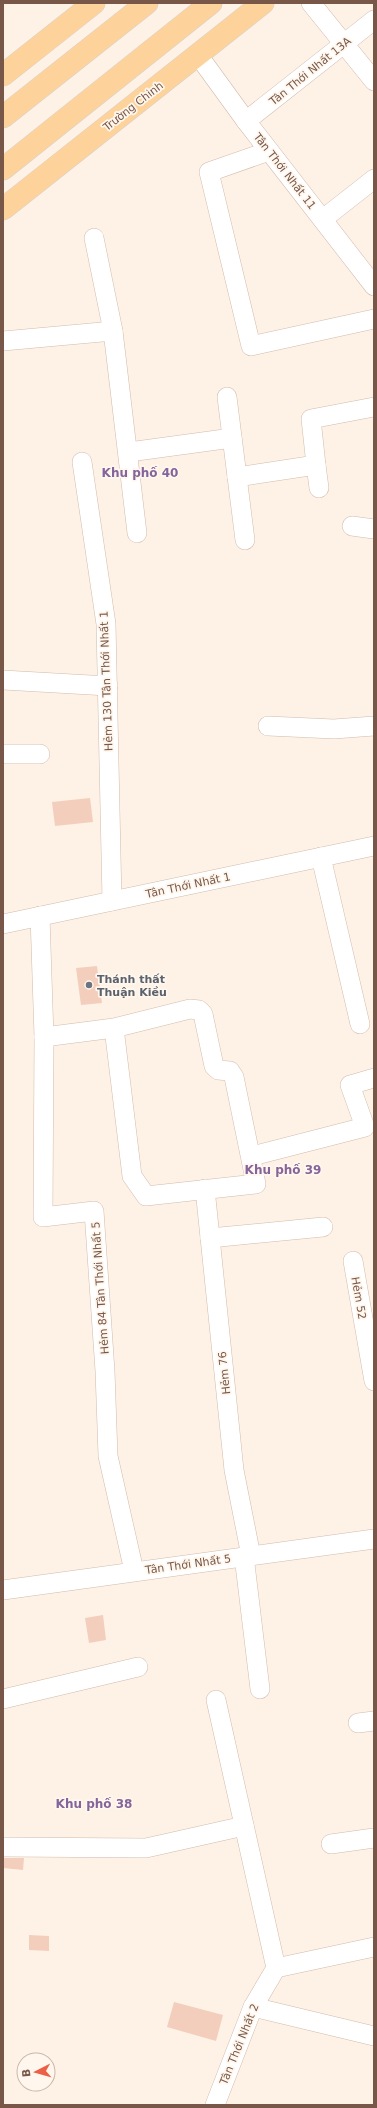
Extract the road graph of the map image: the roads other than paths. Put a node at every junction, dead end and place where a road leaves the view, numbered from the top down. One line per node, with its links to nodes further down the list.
1 (147, 3): 11 (main road)
2 (211, 3): 14 (main road)
3 (263, 3): 8 (main road, Trường Chinh)
4 (311, 3): 7 (street)
5 (89, 5): 9 (main road)
6 (374, 20): 7 (street, Tân Thới Nhất 13A)
7 (344, 44): 10 (street); 12 (street, Tân Thới Nhất 13A)
8 (198, 55): 12 (street, Tân Thới Nhất 11); 16 (main road, Trường Chinh)
9 (3, 75)
10 (374, 81)
11 (3, 117)
12 (246, 121): 13 (street, Tân Thới Nhất 11)
13 (269, 151): 17 (street, Tân Thới Nhất 11); 20 (street)
14 (3, 169)
15 (374, 179): 17 (street)
16 (3, 209)
17 (323, 219): 19 (street, Tân Thới Nhất 11)
18 (94, 238): 21 (street)
19 (374, 286)
20 (374, 320)
21 (113, 331): 22 (street); 26 (street)
22 (3, 341)
23 (227, 397): 25 (street)
24 (374, 407): 28 (street)
25 (232, 438): 26 (street); 29 (street)
26 (129, 452): 33 (street)
27 (82, 462): 36 (street, Hẻm 130 Tân Thới Nhất 1)
28 (316, 465): 29 (street); 30 (street)
29 (237, 477): 34 (street)
30 (319, 488)
31 (352, 526): 32 (street)
32 (374, 529)
33 (137, 533)
34 (244, 540)
35 (3, 680): 36 (street)
36 (108, 686): 43 (street, Hẻm 130 Tân Thới Nhất 1)
37 (268, 726): 38 (street)
38 (374, 726)
39 (3, 754): 40 (street)
40 (40, 754)
41 (374, 846): 42 (street, Tân Thới Nhất 1)
42 (322, 857): 43 (street, Tân Thới Nhất 1); 46 (street)
43 (112, 901): 44 (street, Tân Thới Nhất 1)
44 (40, 916): 45 (street, Tân Thới Nhất 1); 48 (street, Hẻm 84 Tân Thới Nhất 5)
45 (3, 924)
46 (360, 1024)
47 (114, 1028): 48 (street); 50 (street); 51 (street)
48 (44, 1037): 58 (street, Hẻm 84 Tân Thới Nhất 5)
49 (374, 1078): 50 (street)
50 (252, 1156): 51 (street)
51 (205, 1189): 53 (street, Hẻm 76)
52 (323, 1227): 53 (street)
53 (210, 1238): 57 (street, Hẻm 76)
54 (353, 1261): 55 (street, Hẻm 52)
55 (374, 1382)
56 (374, 1539): 57 (street, Tân Thới Nhất 5)
57 (248, 1556): 58 (street, Tân Thới Nhất 5); 61 (street, Hẻm 76)
58 (134, 1571): 59 (street, Tân Thới Nhất 5)
59 (3, 1590)
60 (138, 1667): 62 (street)
61 (260, 1689)
62 (3, 1699)
63 (216, 1700): 64 (street)
64 (244, 1826): 67 (street); 69 (street)
65 (374, 1838): 66 (street)
66 (331, 1844)
67 (3, 1847)
68 (374, 1947): 69 (street)
69 (276, 1968): 70 (street, Tân Thới Nhất 2)
70 (253, 2007): 71 (street); 72 (street, Tân Thới Nhất 2)
71 (374, 2036)
72 (215, 2105)

